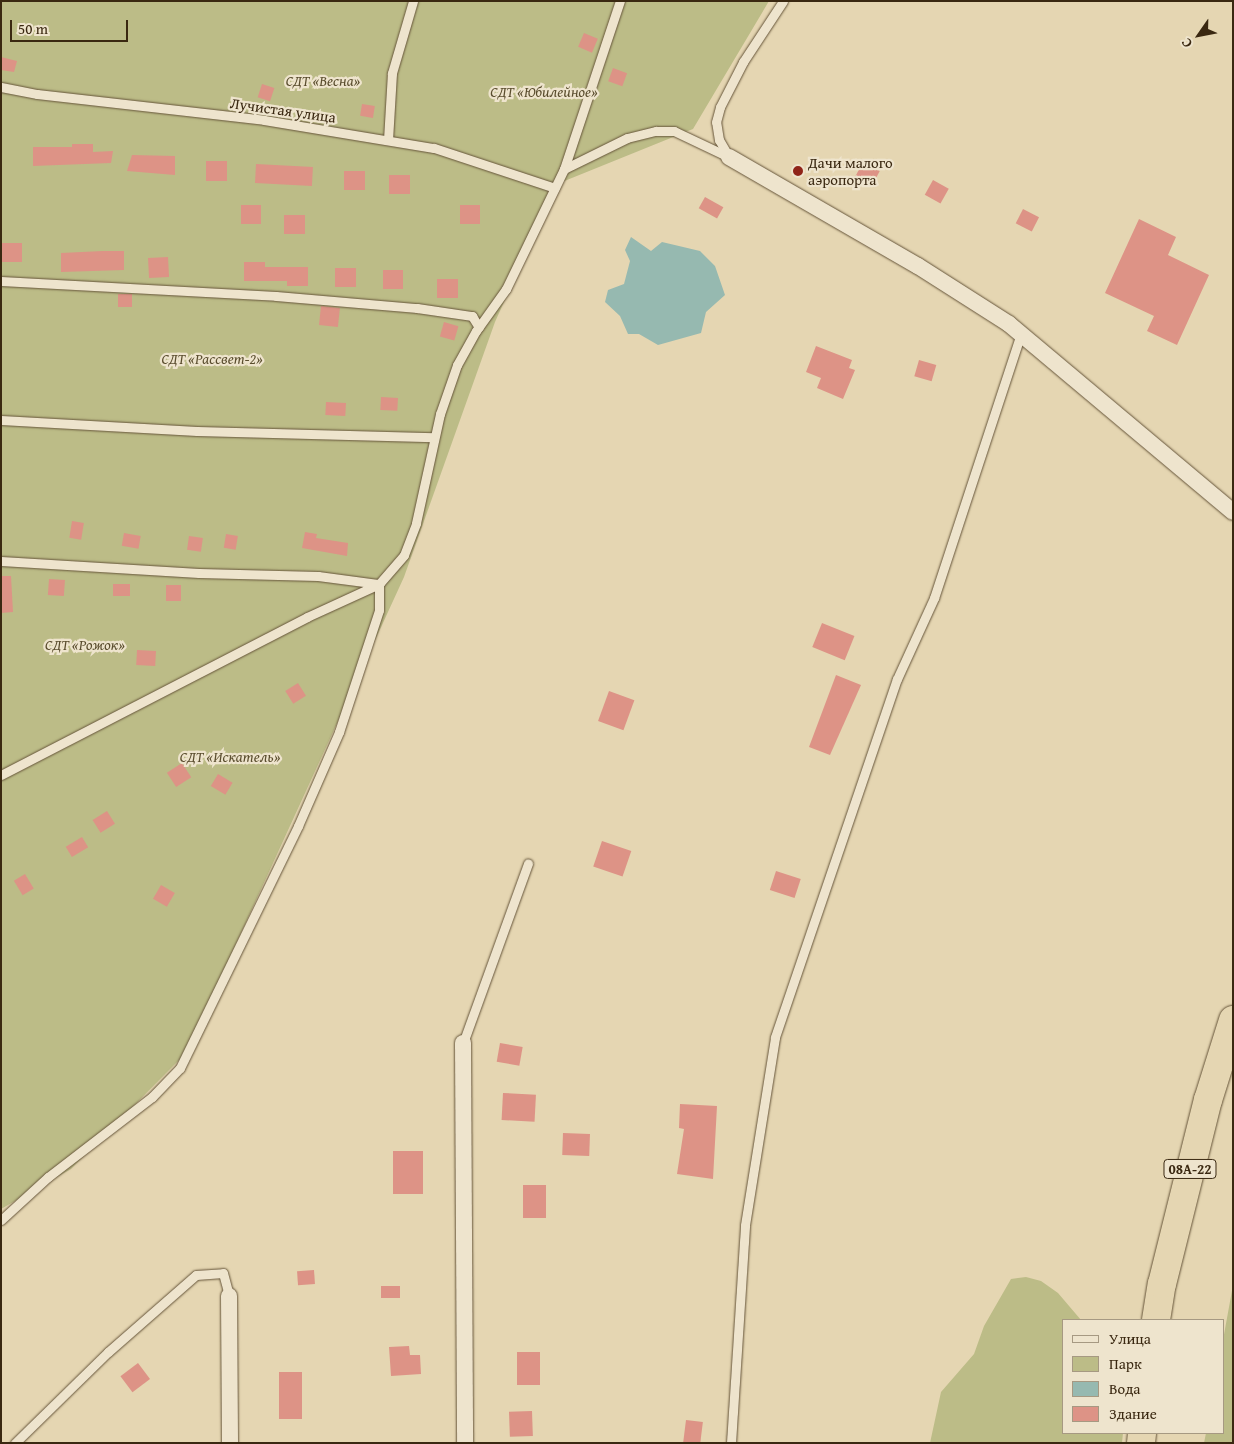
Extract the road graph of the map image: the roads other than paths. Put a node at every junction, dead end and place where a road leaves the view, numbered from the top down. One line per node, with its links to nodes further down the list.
1 (413, 1): 5 (lane)
2 (620, 1): 7 (lane)
3 (784, 1): 6 (lane)
4 (1, 86): 5 (lane, Лучистая улица)
5 (388, 140): 8 (lane, Лучистая улица)
6 (729, 157): 7 (lane); 11 (street)
7 (564, 169): 8 (lane)
8 (555, 188): 10 (lane)
9 (1, 281): 10 (lane)
10 (479, 327): 13 (lane)
11 (1021, 333): 14 (street); 27 (lane)
12 (1, 420): 13 (lane)
13 (434, 437): 16 (lane)
14 (1233, 512)
15 (1, 561): 16 (lane)
16 (379, 584): 17 (lane); 21 (lane)
17 (1, 775)
18 (528, 863): 20 (lane)
19 (1233, 1020): 23 (highway, 08А-22)
20 (463, 1043): 26 (street)
21 (1, 1220)
22 (230, 1296): 24 (lane); 25 (street)
23 (1156, 1319)
24 (15, 1443)
25 (230, 1443)
26 (465, 1443)
27 (730, 1443)

